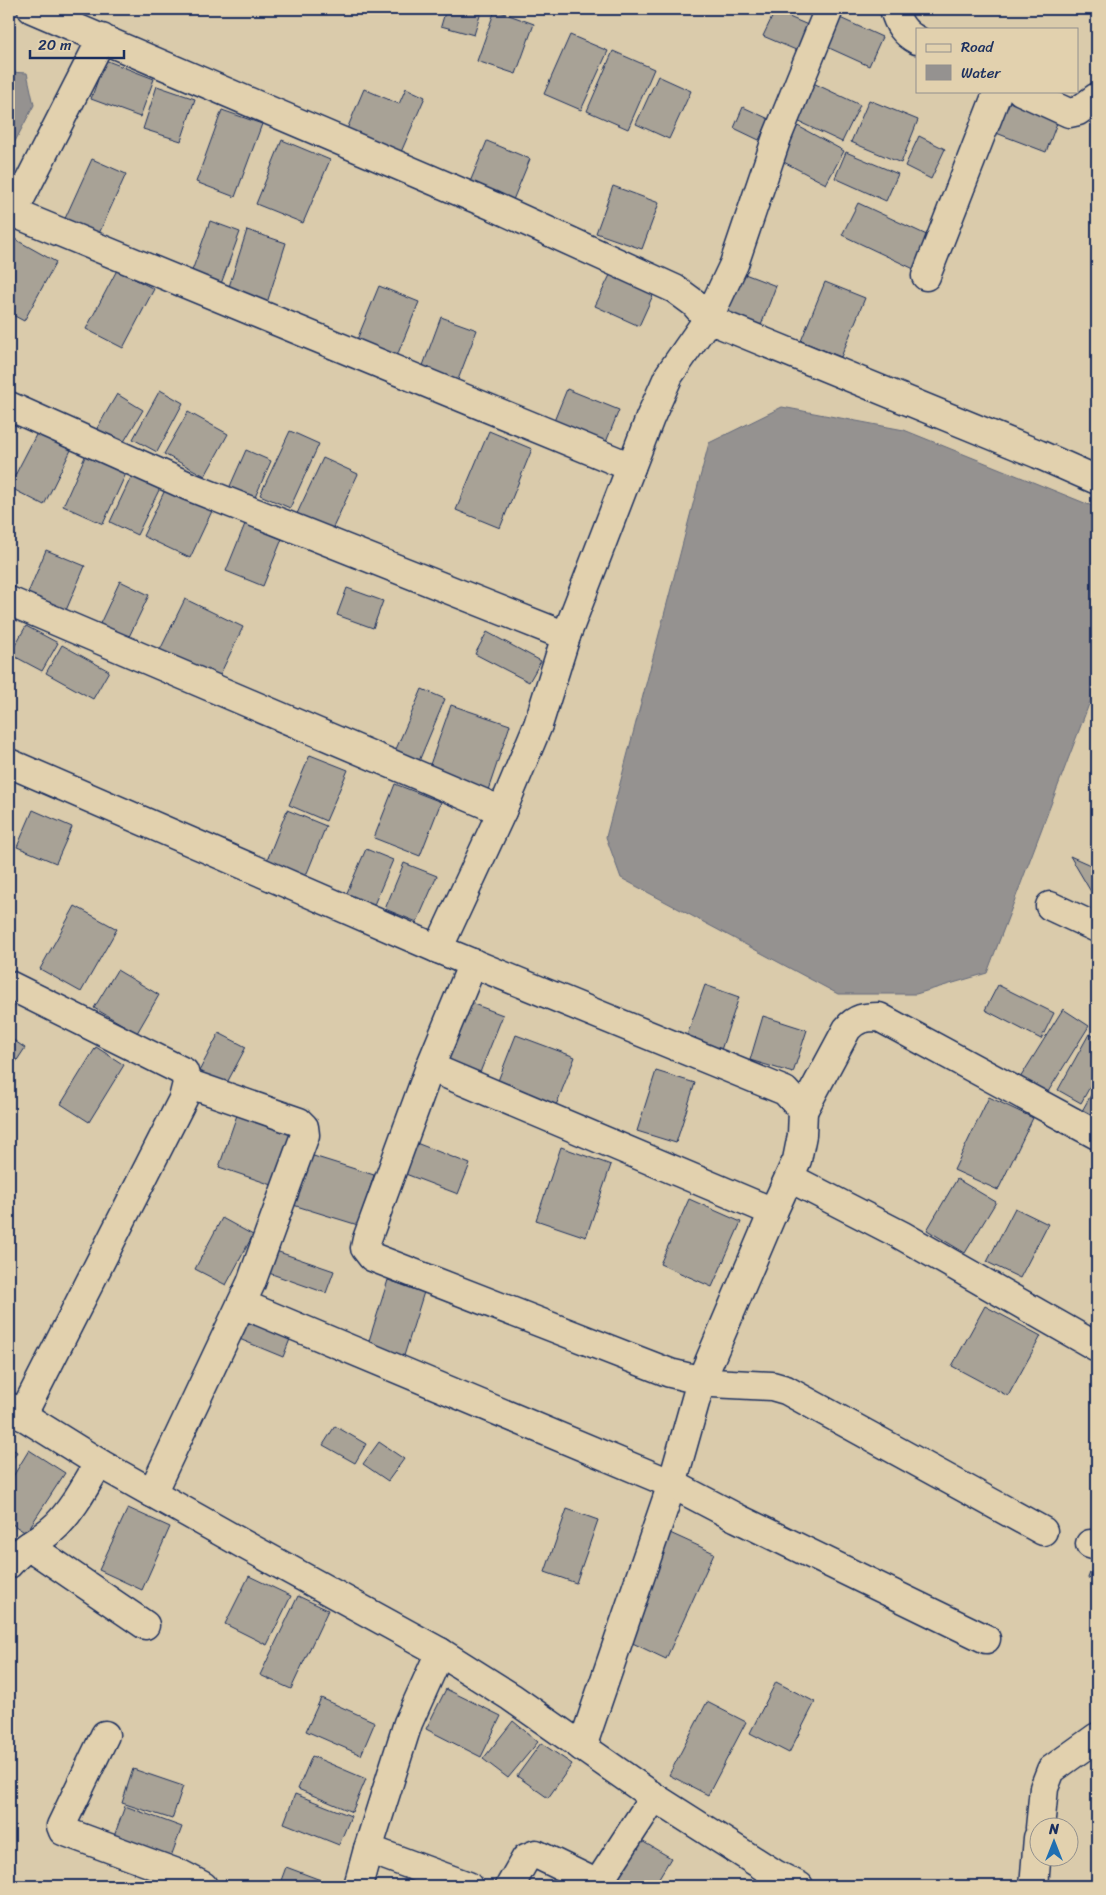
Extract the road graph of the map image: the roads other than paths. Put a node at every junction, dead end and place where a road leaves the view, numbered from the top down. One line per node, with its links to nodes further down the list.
1 (32, 9): 4 (street)
2 (829, 9): 11 (street)
3 (894, 9): 5 (street)
4 (102, 38): 9 (street); 11 (street)
5 (916, 39)
6 (998, 92): 10 (street)
7 (1023, 92): 8 (street)
8 (1097, 97)
9 (11, 212): 13 (street)
10 (926, 276)
11 (708, 319): 13 (street); 14 (street)
12 (9, 406): 16 (street)
13 (631, 467): 16 (street)
14 (1097, 480)
15 (9, 601): 18 (street)
16 (566, 636): 18 (street)
17 (9, 763): 21 (street)
18 (502, 811): 21 (street)
19 (1050, 906): 20 (street)
20 (1097, 928)
21 (438, 949): 22 (street)
22 (473, 963): 24 (street); 26 (street)
23 (9, 985): 25 (street)
24 (430, 1067): 29 (street); 32 (street)
25 (187, 1083): 30 (street); 33 (street)
26 (803, 1111): 27 (street); 28 (street)
27 (1097, 1135)
28 (790, 1178): 29 (street); 31 (street)
29 (773, 1212): 32 (street)
30 (242, 1304): 35 (street); 36 (street)
31 (1097, 1347)
32 (701, 1381): 35 (street); 37 (street)
33 (15, 1411): 34 (street)
34 (99, 1464): 36 (street); 38 (street)
35 (672, 1484): 41 (street); 45 (street)
36 (152, 1492): 42 (street)
37 (1043, 1531)
38 (29, 1546): 39 (street); 40 (street)
39 (9, 1564)
40 (145, 1625)
41 (986, 1639)
42 (440, 1652): 45 (street); 48 (street)
43 (105, 1735): 50 (street)
44 (1097, 1737): 47 (street)
45 (582, 1747): 46 (street)
46 (654, 1796): 54 (street); 55 (street)
47 (1041, 1818)
48 (368, 1849): 51 (street); 52 (street)
49 (1036, 1868): 56 (street)
50 (203, 1886)
51 (358, 1886)
52 (468, 1886)
53 (510, 1886): 54 (street)
54 (602, 1886)
55 (799, 1886)
56 (1034, 1886)

